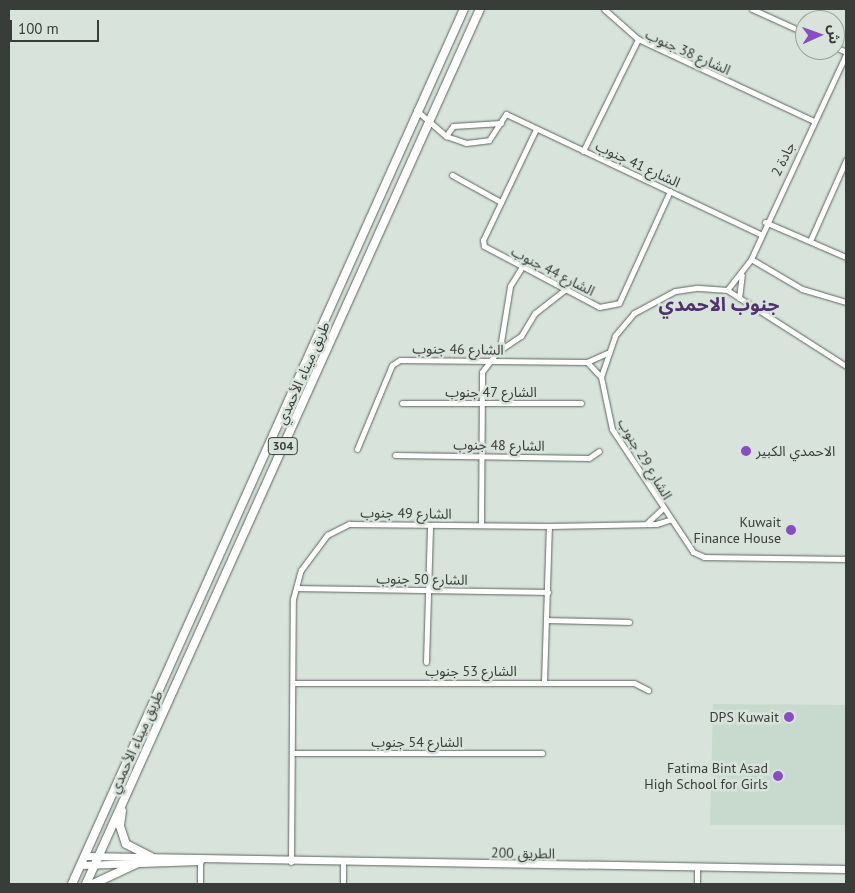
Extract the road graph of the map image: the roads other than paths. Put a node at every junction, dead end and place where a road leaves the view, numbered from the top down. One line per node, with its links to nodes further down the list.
1 (464, 9): 8 (main road, طريق ميناء الأحمدي / 304)
2 (480, 9): 9 (main road, طريق ميناء الأحمدي / 304)
3 (604, 9): 6 (street)
4 (752, 9): 5 (street)
5 (795, 28)
6 (638, 39): 10 (street, الشارع 38 جنوب); 14 (street, الشارع 38 جنوب)
7 (846, 53): 10 (street, جادة 2)
8 (416, 110): 9 (street); 62 (main road, طريق ميناء الأحمدي / 304)
9 (428, 118): 13 (street); 61 (main road, طريق ميناء الأحمدي / 304)
10 (814, 121): 19 (street, جادة 2)
11 (500, 123): 12 (street, الشارع 41 جنوب); 13 (street); 13 (street)
12 (536, 129): 14 (street, الشارع 41 جنوب); 18 (street, الشارع 44 جنوب)
13 (446, 136)
14 (583, 151): 17 (street, الشارع 41 جنوب)
15 (846, 160): 21 (street)
16 (452, 175): 18 (street)
17 (670, 191): 20 (street, الشارع 41 جنوب); 26 (street, الشارع 44 جنوب)
18 (501, 202): 24 (street, الشارع 44 جنوب)
19 (765, 222): 20 (street, جادة 2); 21 (street)
20 (760, 234): 23 (street, جادة 2)
21 (810, 241): 22 (street)
22 (846, 257)
23 (750, 259): 25 (street, جادة 2); 29 (street)
24 (522, 267): 26 (street, الشارع 44 جنوب); 30 (street)
25 (742, 274): 27 (street, جادة 2); 28 (street, جادة 2)
26 (567, 288): 30 (street)
27 (727, 290): 28 (street); 31 (street, الشارع 29 جنوب)
28 (739, 298): 34 (street)
29 (846, 302)
30 (500, 348): 32 (street)
31 (607, 353): 33 (street, الشارع 46 جنوب); 35 (street, الشارع 29 جنوب)
32 (490, 361): 33 (street, الشارع 46 جنوب); 38 (street); 39 (street, الشارع 46 جنوب)
33 (587, 362): 35 (street)
34 (846, 366)
35 (601, 377): 43 (street, الشارع 29 جنوب)
36 (402, 402): 38 (street, الشارع 47 جنوب)
37 (581, 403): 38 (street, الشارع 47 جنوب)
38 (481, 404): 42 (street)
39 (357, 449)
40 (599, 451): 42 (street, الشارع 48 جنوب)
41 (395, 455): 42 (street, الشارع 48 جنوب)
42 (481, 456): 47 (street)
43 (663, 511): 44 (street, الشارع 29 جنوب); 45 (street)
44 (669, 520): 45 (street, الشارع 49 جنوب); 49 (street, الشارع 29 جنوب)
45 (644, 524): 48 (street, الشارع 49 جنوب)
46 (430, 525): 47 (street, الشارع 49 جنوب); 50 (street, الشارع 49 جنوب); 51 (street)
47 (480, 525): 48 (street, الشارع 49 جنوب)
48 (549, 526): 52 (street)
49 (846, 559)
50 (296, 588): 51 (street, الشارع 50 جنوب); 57 (street, الشارع 49 جنوب)
51 (428, 590): 52 (street, الشارع 50 جنوب); 55 (street)
52 (548, 592): 53 (street)
53 (548, 620): 54 (street); 56 (street)
54 (629, 622)
55 (426, 662)
56 (544, 682): 57 (street, الشارع 53 جنوب); 58 (street, الشارع 53 جنوب)
57 (293, 684): 59 (street, الشارع 49 جنوب)
58 (648, 690)
59 (292, 753): 60 (street, الشارع 54 جنوب); 66 (street, الشارع 49 جنوب)
60 (542, 753)
61 (129, 787): 63 (main road, طريق ميناء الأحمدي / 304); 64 (main road)
62 (84, 856): 63 (main road, الطريق 200); 69 (main road, طريق ميناء الأحمدي / 304)
63 (98, 857): 64 (main road, الطريق 200); 70 (main road, طريق ميناء الأحمدي / 304)
64 (151, 857): 65 (main road, الطريق 200)
65 (200, 861): 66 (main road, الطريق 200); 67 (main road, الطريق 200); 76 (street)
66 (291, 862): 68 (main road, الطريق 200)
67 (138, 863): 70 (main road, الطريق 200); 75 (main road)
68 (343, 863): 71 (main road, الطريق 200); 77 (street)
69 (81, 864): 70 (main road, الطريق 200); 73 (main road, طريق ميناء الأحمدي / 304)
70 (95, 865): 74 (main road, طريق ميناء الأحمدي / 304)
71 (697, 867): 72 (main road, الطريق 200); 78 (street)
72 (846, 869)
73 (72, 884)
74 (86, 884)
75 (93, 884)
76 (200, 884)
77 (343, 884)
78 (696, 884)

